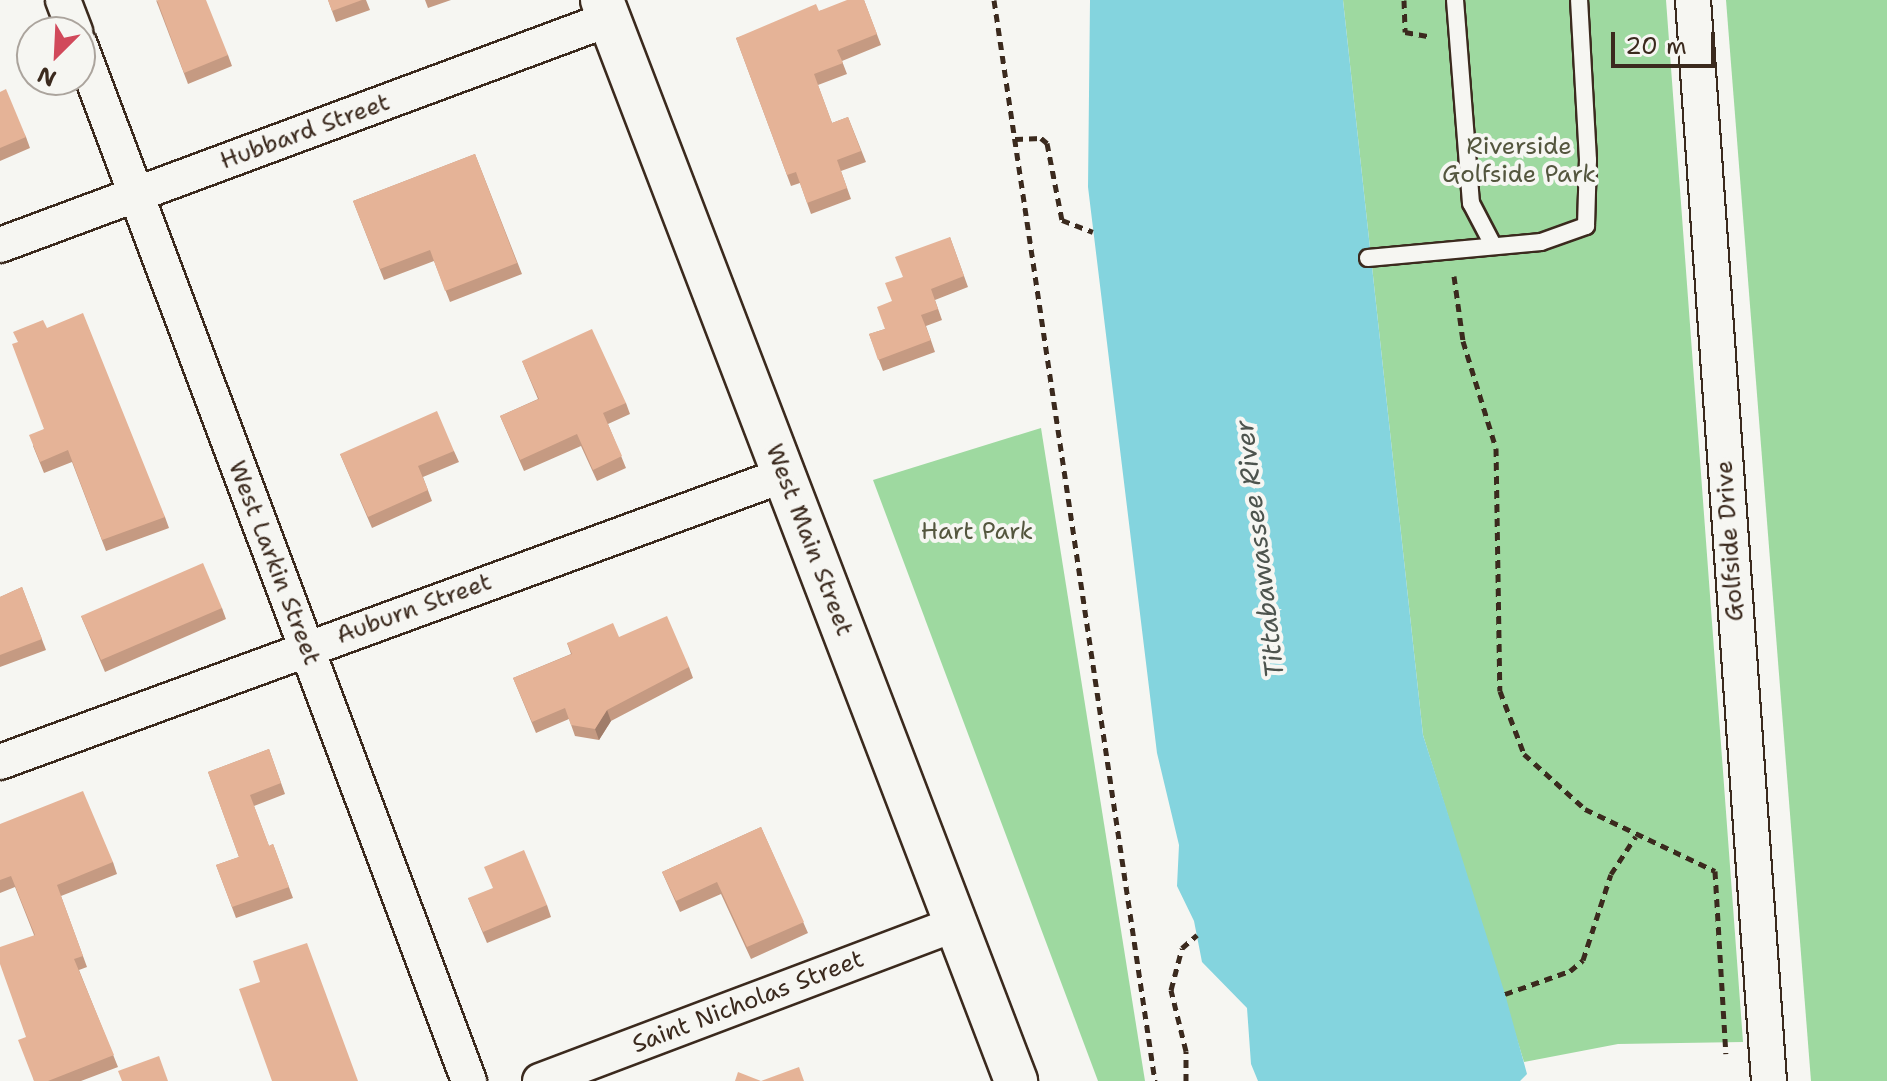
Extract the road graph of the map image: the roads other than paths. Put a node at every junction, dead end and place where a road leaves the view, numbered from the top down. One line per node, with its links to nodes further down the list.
1 (1455, 0): 8 (lane)
2 (1579, 0): 8 (lane)
3 (1693, 0): 17 (street, Golfside Drive)
4 (606, 10): 6 (street, Hubbard Street); 10 (street, West Main Street)
5 (96, 87): 6 (street, West Larkin Street)
6 (137, 195): 7 (street, Hubbard Street); 11 (street, West Larkin Street)
7 (0, 245)
8 (1493, 245): 9 (lane)
9 (1368, 258)
10 (784, 475): 11 (street, Auburn Street); 13 (street, West Main Street)
11 (306, 648): 12 (street, Auburn Street); 14 (street, West Larkin Street)
12 (0, 762)
13 (955, 924): 15 (street, Saint Nicholas Street); 16 (street, West Main Street)
14 (469, 1081)
15 (540, 1081)
16 (1016, 1081)
17 (1769, 1081)

